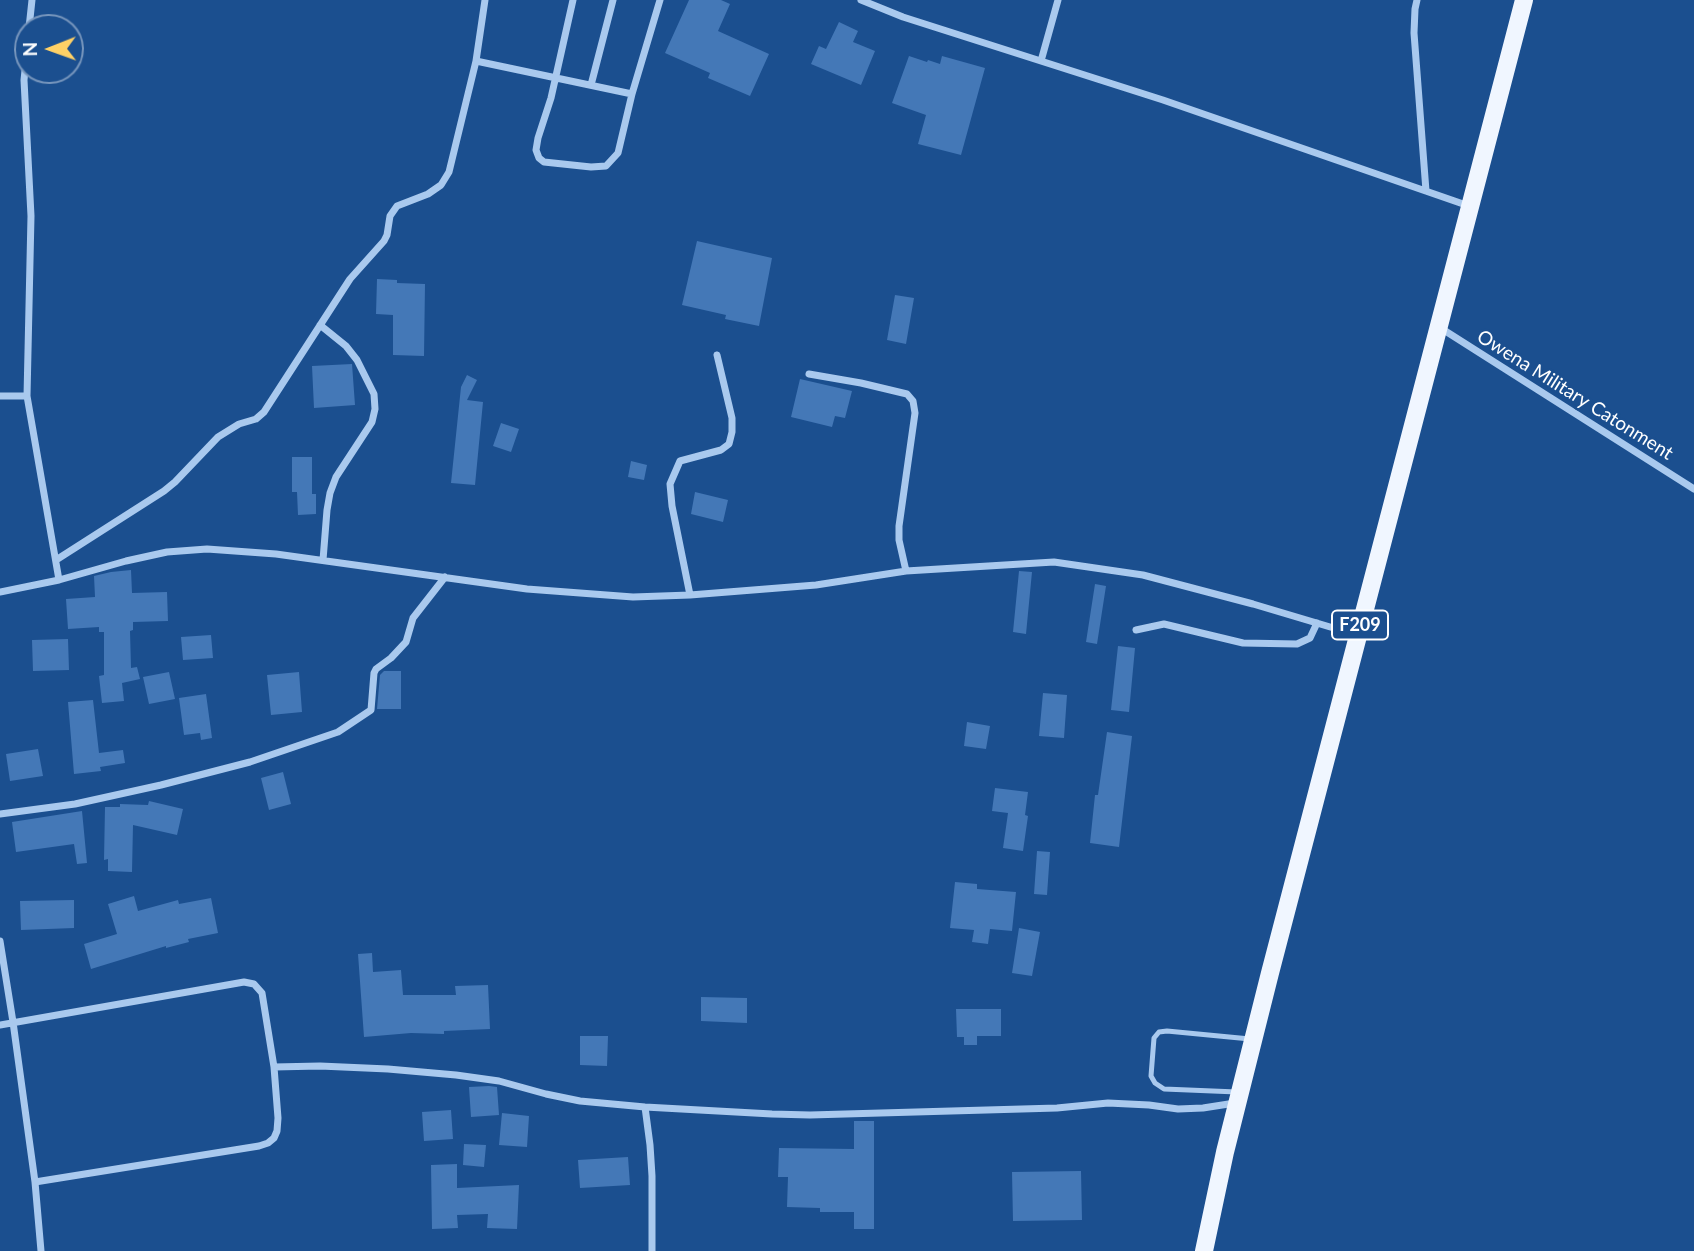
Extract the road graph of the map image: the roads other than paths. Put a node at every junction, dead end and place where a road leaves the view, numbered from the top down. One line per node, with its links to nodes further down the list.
1 (485, 0): 9 (street)
2 (573, 0): 11 (street)
3 (613, 0): 13 (street)
4 (660, 0): 14 (street)
5 (861, 0): 10 (street)
6 (1058, 0): 10 (street)
7 (1417, 0): 15 (street)
8 (1524, 0): 16 (main road, F209)
9 (476, 61): 11 (street); 17 (street)
10 (1041, 61): 15 (street)
11 (555, 78): 13 (street); 14 (street)
12 (24, 84): 22 (street)
13 (591, 85): 14 (street)
14 (632, 94)
15 (1426, 191): 16 (street)
16 (1470, 207): 18 (main road, F209)
17 (320, 325): 24 (street); 25 (street)
18 (1438, 327): 23 (street, Owena Military Catonment); 33 (main road, F209)
19 (717, 355): 30 (street)
20 (809, 374): 26 (street)
21 (0, 396): 22 (street)
22 (27, 396): 24 (street)
23 (1694, 489)
24 (56, 560): 28 (street)
25 (323, 561): 27 (street); 28 (street)
26 (906, 571): 30 (street); 31 (street)
27 (445, 577): 30 (street); 34 (street)
28 (60, 580): 29 (street)
29 (0, 592)
30 (690, 595)
31 (1317, 623): 32 (street); 33 (street)
32 (1136, 630)
33 (1358, 635): 38 (main road, F209)
34 (0, 814)
35 (0, 941): 36 (street)
36 (13, 1022): 37 (street); 39 (street); 42 (street)
37 (0, 1025)
38 (1253, 1039): 40 (main road, F209); 40 (lane)
39 (274, 1067): 41 (street); 42 (street)
40 (1239, 1097): 41 (street); 45 (main road, F209)
41 (645, 1107): 44 (street)
42 (34, 1182): 43 (street)
43 (41, 1251)
44 (652, 1251)
45 (1204, 1251)

